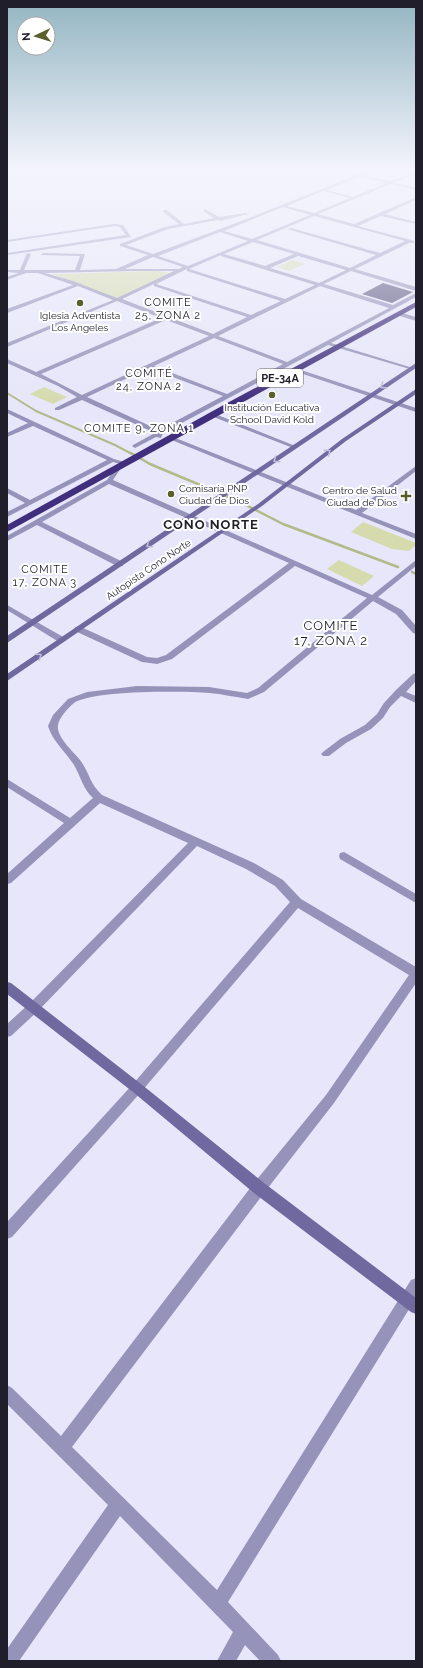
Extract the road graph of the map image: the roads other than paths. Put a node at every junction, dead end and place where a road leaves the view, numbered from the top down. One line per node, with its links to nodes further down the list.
1 (40, 250): 11 (street)
2 (135, 250): 14 (street)
3 (169, 250): 14 (street)
4 (234, 250): 16 (street)
5 (235, 250): 12 (street)
6 (284, 250): 10 (street)
7 (363, 250): 13 (street)
8 (392, 250): 13 (street)
9 (29, 254): 11 (street); 21 (street); 22 (street)
10 (298, 254): 15 (street); 19 (street)
11 (7, 255)
12 (223, 255): 15 (street); 16 (street)
13 (381, 255): 19 (street)
14 (152, 256): 16 (street); 17 (street)
15 (265, 268): 25 (street)
16 (188, 269): 18 (street); 27 (street); 31 (street)
17 (118, 270): 18 (street); 21 (street)
18 (179, 270): 30 (street)
19 (350, 270): 25 (street); 28 (street)
20 (7, 271): 22 (street)
21 (77, 271): 23 (street)
22 (21, 272): 23 (street); 24 (street)
23 (40, 273): 26 (street)
24 (7, 279)
25 (318, 285): 31 (street); 33 (street)
26 (74, 286): 30 (street); 34 (street)
27 (154, 286): 30 (street); 38 (street)
28 (416, 289)
29 (416, 294): 33 (street)
30 (118, 301): 37 (street); 42 (street); 44 (street)
31 (285, 301): 38 (street)
32 (416, 304): 35 (highway, PE-34A)
33 (392, 307): 41 (street)
34 (7, 311)
35 (401, 313): 36 (street); 39 (street); 43 (highway, PE-34A)
36 (416, 315)
37 (165, 318): 40 (street); 50 (street)
38 (249, 318): 40 (street)
39 (416, 319)
40 (213, 336): 46 (street); 47 (street)
41 (327, 343): 43 (street); 46 (street)
42 (7, 345)
43 (338, 346): 48 (street); 49 (highway, PE-34A)
44 (7, 348)
45 (7, 361): 50 (street)
46 (288, 364): 53 (street)
47 (149, 366): 53 (street); 54 (street)
48 (413, 367): 52 (main road, Autopista Cono Norte, one-way to 52)
49 (296, 370): 52 (street); 59 (highway, PE-34A)
50 (37, 374): 54 (street)
51 (416, 391): 55 (main road, Autopista Cono Norte)
52 (370, 395): 55 (street); 66 (main road, Autopista Cono Norte)
53 (227, 396): 61 (street)
54 (82, 398): 56 (street); 61 (street)
55 (397, 404): 57 (street); 72 (main road, Autopista Cono Norte, one-way to 55)
56 (57, 409)
57 (416, 410)
58 (7, 411): 60 (street)
59 (213, 415): 63 (highway, PE-34A); 66 (street)
60 (34, 423): 62 (street); 67 (street)
61 (160, 432): 64 (street); 65 (street)
62 (7, 435)
63 (171, 438): 65 (highway, PE-34A); 70 (street)
64 (135, 446)
65 (156, 446): 68 (highway, PE-34A)
66 (295, 447): 70 (main road, Autopista Cono Norte, one-way to 70)
67 (112, 460): 68 (street); 74 (street)
68 (124, 464): 71 (street); 79 (highway, PE-34A)
69 (416, 468): 75 (street)
70 (256, 473): 72 (street); 77 (main road, Autopista Cono Norte)
71 (109, 481): 77 (street); 78 (street)
72 (285, 484): 75 (street); 80 (main road, Autopista Cono Norte)
73 (7, 490): 74 (street)
74 (30, 503): 76 (street)
75 (358, 513): 81 (street)
76 (7, 515)
77 (190, 518): 80 (street); 85 (main road, Autopista Cono Norte, one-way to 85)
78 (37, 522): 82 (street); 85 (street)
79 (7, 529)
80 (222, 531): 84 (street); 89 (main road, Autopista Cono Norte)
81 (416, 537)
82 (7, 539)
83 (416, 562): 86 (street)
84 (294, 563): 86 (street); 89 (street)
85 (120, 564): 88 (main road, Autopista Cono Norte)
86 (373, 598): 90 (street); 99 (street)
87 (7, 607): 88 (street)
88 (33, 622): 91 (main road, Autopista Cono Norte); 92 (street)
89 (78, 629): 92 (main road, Autopista Cono Norte)
90 (416, 631)
91 (7, 640)
92 (62, 640): 94 (main road, Autopista Cono Norte, one-way to 92)
93 (416, 676): 95 (street)
94 (7, 678)
95 (399, 692): 96 (street); 97 (street)
96 (416, 700)
97 (326, 754)
98 (7, 782): 100 (street)
99 (98, 798): 100 (street); 101 (street)
100 (71, 823): 103 (street)
101 (195, 842): 105 (street); 108 (street)
102 (344, 856): 104 (street)
103 (7, 880)
104 (416, 899)
105 (297, 902): 106 (street); 110 (street)
106 (416, 974): 111 (street)
107 (7, 987): 108 (main road)
108 (34, 1007): 109 (street); 110 (main road)
109 (7, 1032)
110 (137, 1088): 111 (main road); 112 (street)
111 (259, 1188): 114 (main road); 116 (street)
112 (7, 1232)
113 (416, 1285): 114 (street)
114 (412, 1303): 118 (street)
115 (7, 1393): 116 (street)
116 (62, 1448): 117 (street)
117 (118, 1505): 118 (street); 120 (street)
118 (218, 1603): 119 (street)
119 (243, 1632): 121 (street); 122 (street)
120 (9, 1661)
121 (226, 1661)
122 (272, 1661)

